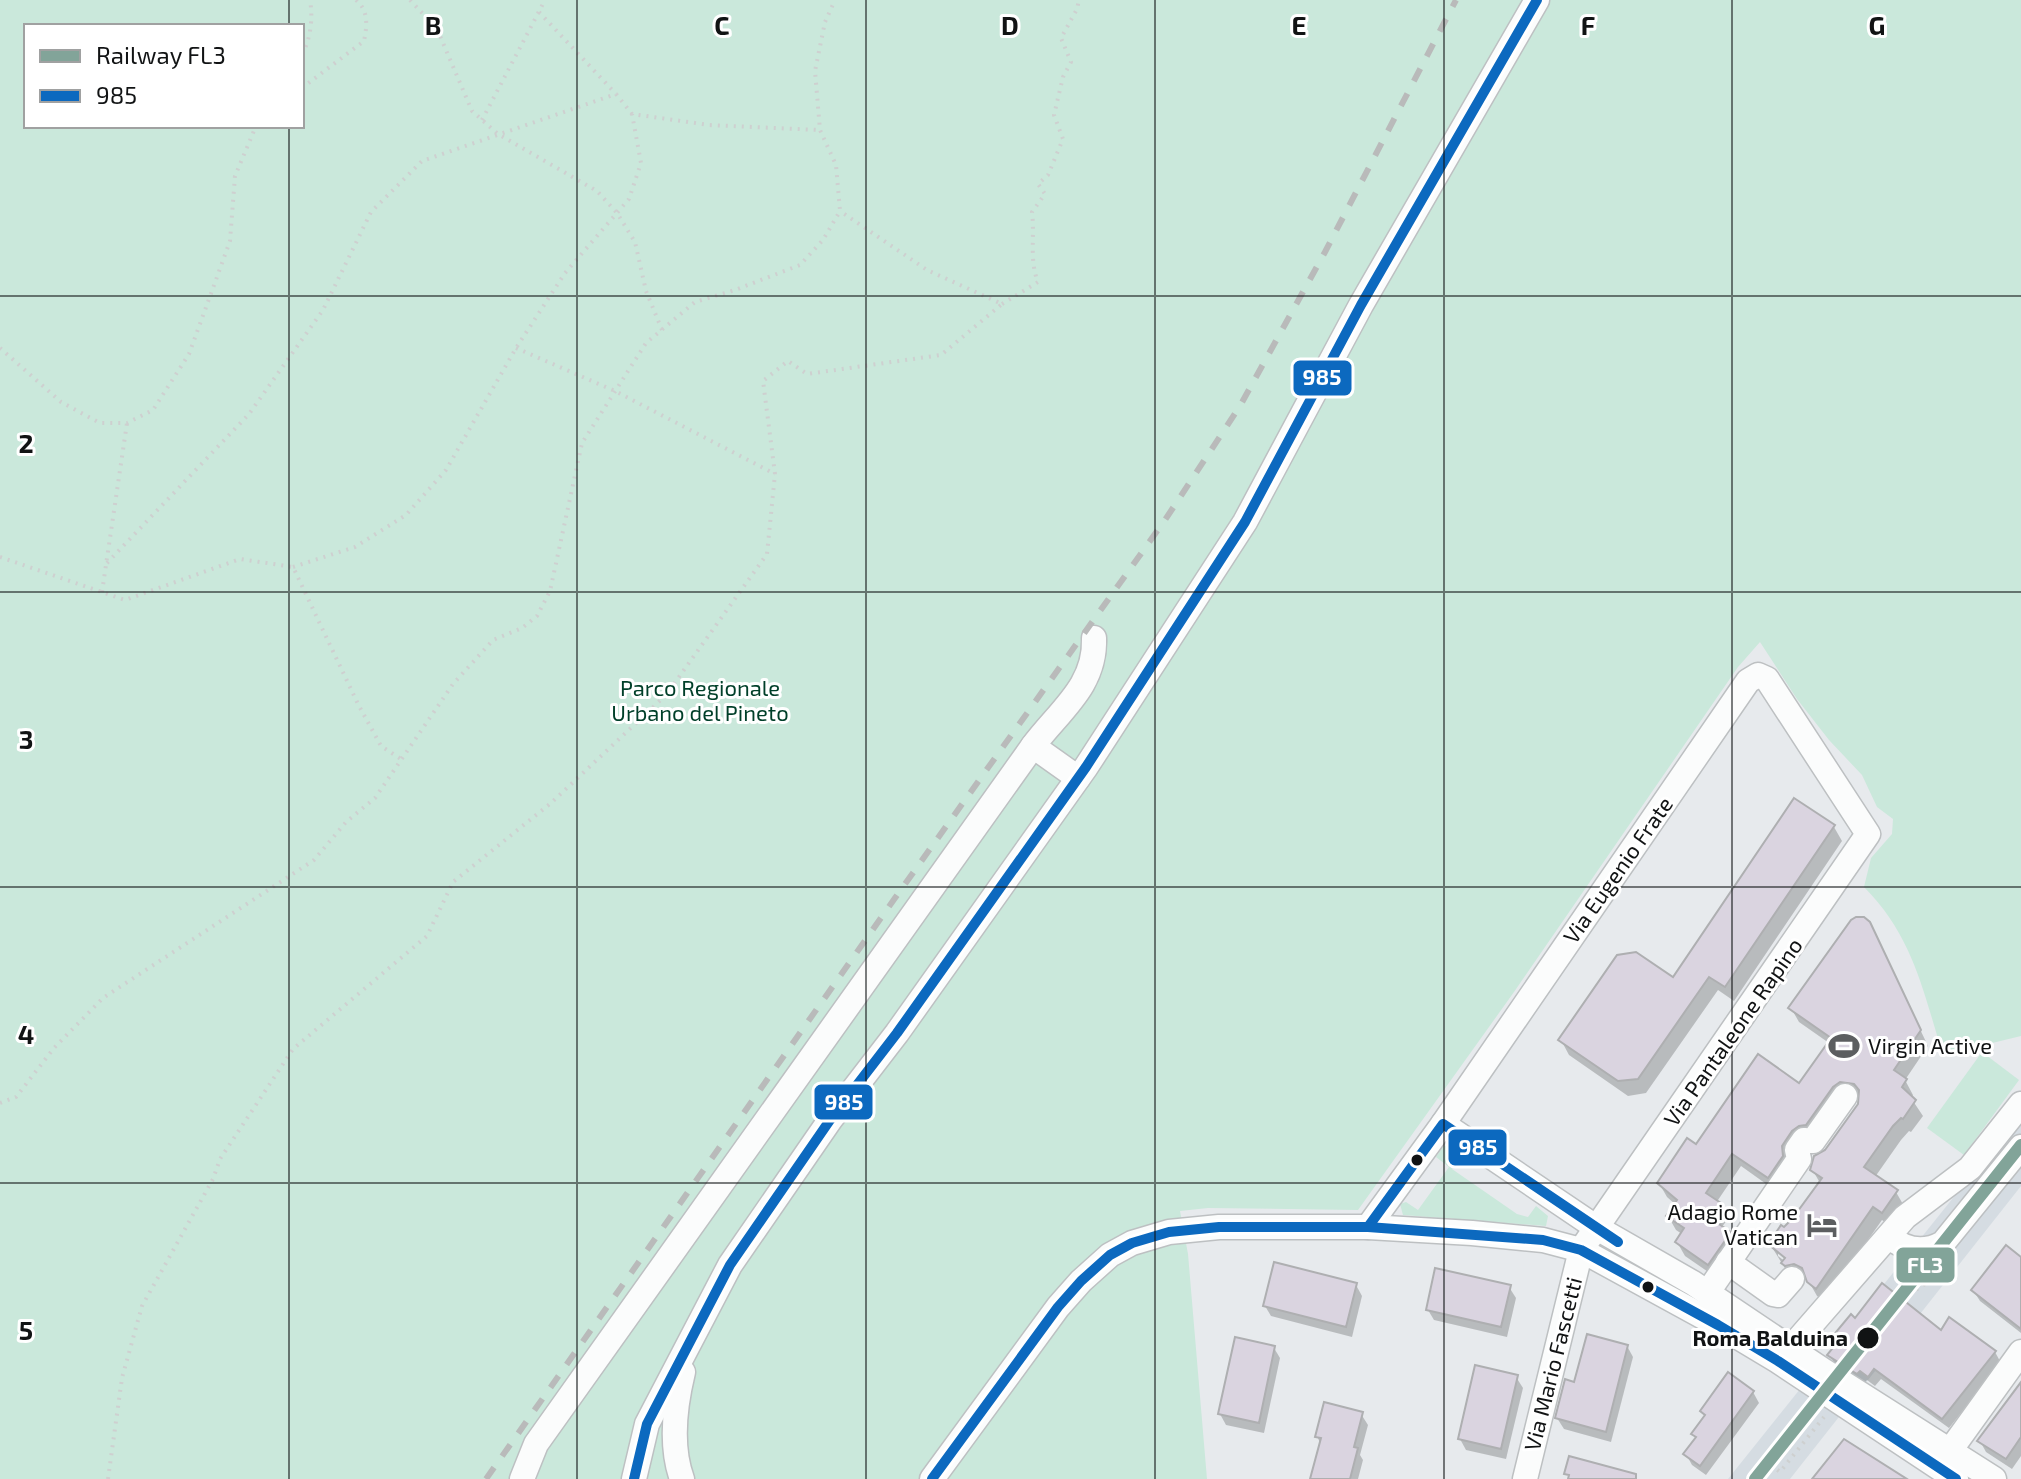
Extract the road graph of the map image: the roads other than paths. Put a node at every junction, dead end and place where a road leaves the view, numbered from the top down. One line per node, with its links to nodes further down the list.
1 (1537, 0): 4 (street)
2 (1094, 638): 3 (street)
3 (1033, 746): 4 (street); 23 (street)
4 (1078, 778): 18 (street)
5 (1868, 834): 8 (street, Via Eugenio Frate); 11 (street, Via Pantaleone Rapino)
6 (1845, 1096): 15 (street)
7 (2021, 1104): 12 (street)
8 (1443, 1124): 10 (street, Via Eugenio Frate); 11 (street)
9 (2021, 1147): 12 (street)
10 (1368, 1227): 14 (street); 26 (street)
11 (1597, 1228): 13 (street); 14 (street, Via Pantaleone Rapino)
12 (1890, 1237): 19 (street)
13 (1630, 1249): 14 (street); 17 (street)
14 (1581, 1250): 21 (street); 27 (street, Via Mario Fascetti)
15 (1728, 1262): 16 (street); 17 (street)
16 (1792, 1279)
17 (1708, 1292): 19 (street)
18 (690, 1338): 24 (street); 25 (street)
19 (1790, 1349): 21 (street)
20 (2021, 1352): 22 (street)
21 (1819, 1378): 22 (street)
22 (1934, 1464): 28 (street); 29 (street)
23 (522, 1479)
24 (634, 1479)
25 (682, 1479)
26 (932, 1479)
27 (1525, 1479)
28 (1956, 1479)
29 (1994, 1479)

